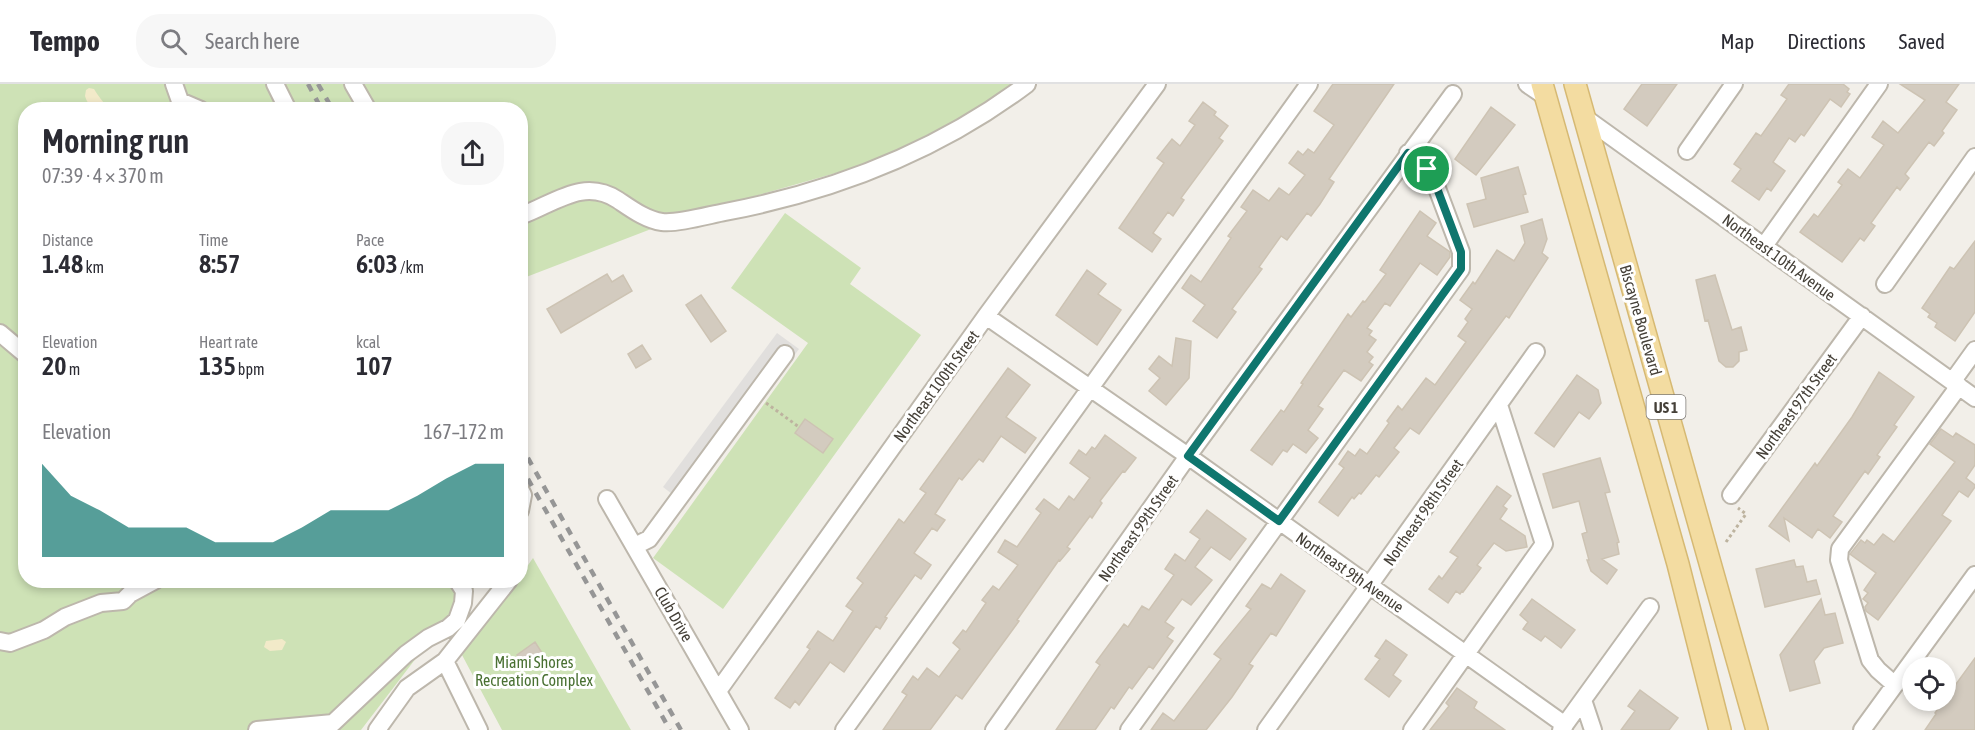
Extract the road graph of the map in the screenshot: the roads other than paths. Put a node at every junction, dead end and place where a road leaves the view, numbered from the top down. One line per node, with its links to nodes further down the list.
1 (174, 84): 13 (street)
2 (275, 84): 14 (street)
3 (352, 84): 15 (street)
4 (1027, 84): 20 (street)
5 (1158, 84): 23 (street, Northeast 100th Street)
6 (1309, 84): 31 (street)
7 (1527, 84): 11 (street)
8 (1734, 84): 17 (street)
9 (1879, 84): 21 (street)
10 (1579, 86): 16 (main road, Biscayne Boulevard / US 1)
11 (1544, 91): 62 (main road, Biscayne Boulevard / US 1)
12 (1453, 94): 18 (street, Northeast 99th Street)
13 (182, 102)
14 (284, 102)
15 (363, 102)
16 (1584, 117): 21 (street, Northeast 10th Avenue); 63 (main road, Biscayne Boulevard / US 1)
17 (1687, 151)
18 (1408, 153): 34 (street, Northeast 99th Street); 37 (street)
19 (1975, 157): 22 (street)
20 (528, 213)
21 (1764, 246): 24 (street, Northeast 10th Avenue)
22 (1885, 284)
23 (986, 316): 31 (street, Northeast 9th Avenue); 49 (street, Northeast 100th Street)
24 (1862, 316): 30 (street, Northeast 10th Avenue); 35 (street, Northeast 97th Street)
25 (0, 333): 26 (street)
26 (18, 348)
27 (1975, 350): 30 (street)
28 (1536, 352): 33 (street, Northeast 98th Street)
29 (785, 354): 38 (street)
30 (1955, 384): 32 (street, Northeast 10th Avenue); 48 (street)
31 (1090, 388): 34 (street, Northeast 9th Avenue); 56 (street)
32 (1975, 398)
33 (1499, 405): 40 (street, Northeast 98th Street); 46 (street)
34 (1188, 456): 37 (street, Northeast 9th Avenue); 57 (street, Northeast 99th Street)
35 (1731, 495)
36 (607, 499): 38 (street, Club Drive)
37 (1279, 521): 40 (street, Northeast 9th Avenue); 58 (street)
38 (635, 546): 49 (street, Club Drive)
39 (1975, 575): 48 (street)
40 (1370, 586): 46 (street, Northeast 9th Avenue); 59 (street, Northeast 98th Street)
41 (141, 588): 45 (street)
42 (462, 588): 52 (street)
43 (503, 588): 47 (street)
44 (1650, 607): 50 (street)
45 (0, 641)
46 (1466, 654): 51 (street, Northeast 9th Avenue); 60 (street)
47 (445, 661): 53 (street); 54 (street)
48 (1895, 685): 64 (street)
49 (718, 691): 55 (street, Club Drive)
50 (1583, 700): 51 (street); 61 (street)
51 (1563, 727)
52 (257, 730)
53 (377, 730)
54 (479, 730)
55 (740, 730)
56 (844, 730)
57 (994, 730)
58 (1129, 730)
59 (1266, 730)
60 (1412, 730)
61 (1593, 730)
62 (1720, 730)
63 (1757, 730)
64 (1862, 730)

